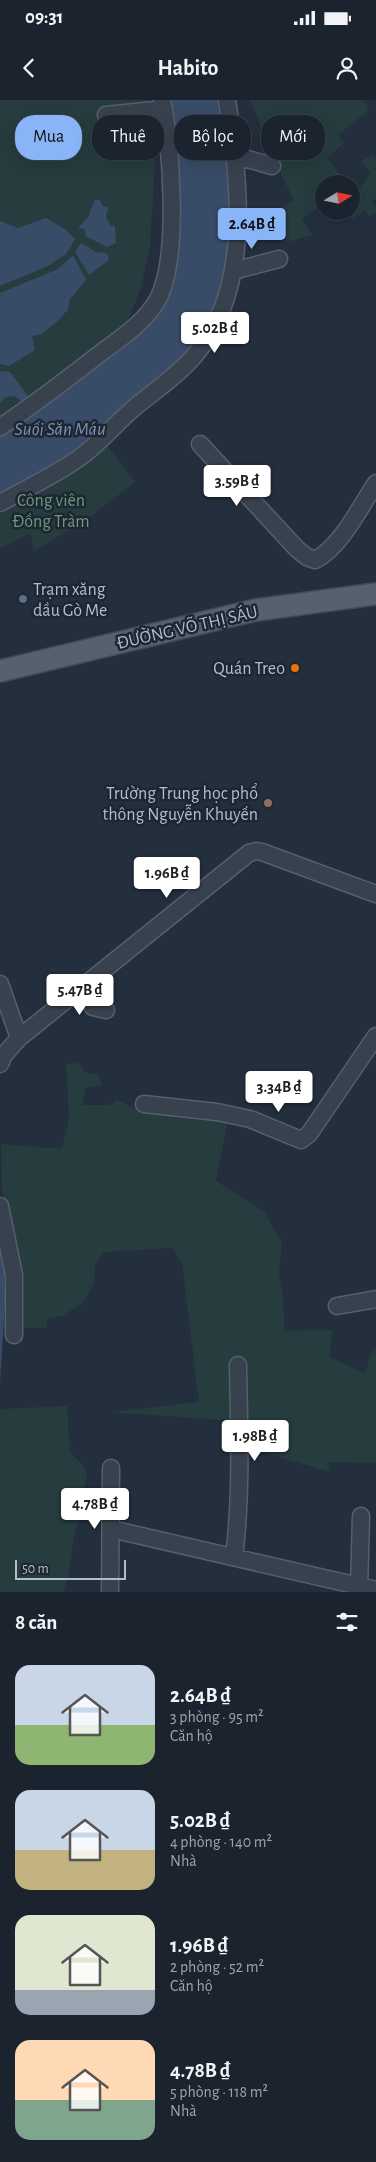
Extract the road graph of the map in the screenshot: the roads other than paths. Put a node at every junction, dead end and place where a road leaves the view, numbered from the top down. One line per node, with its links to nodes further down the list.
1 (227, 100): 4 (street)
2 (163, 104): 3 (street); 10 (street)
3 (106, 115)
4 (229, 115)
5 (234, 160): 9 (street)
6 (251, 160): 7 (street)
7 (272, 166)
8 (279, 259): 9 (street)
9 (233, 271): 13 (street)
10 (0, 427)
11 (200, 444): 12 (street)
12 (376, 483)
13 (0, 503)
14 (376, 594): 15 (main road, ĐƯỜNG VÕ THỊ SÁU)
15 (0, 671)
16 (376, 894): 18 (street)
17 (0, 984): 21 (street)
18 (85, 986): 19 (street); 21 (street)
19 (106, 1010)
20 (376, 1036): 23 (street)
21 (19, 1038): 22 (street)
22 (0, 1064)
23 (144, 1104)
24 (0, 1206): 27 (street)
25 (376, 1299): 26 (street)
26 (337, 1306)
27 (14, 1334)
28 (238, 1365): 32 (street)
29 (111, 1468): 31 (street)
30 (361, 1516): 33 (street)
31 (110, 1529): 32 (street); 35 (street)
32 (234, 1557): 33 (street)
33 (359, 1589): 34 (street)
34 (376, 1590)
35 (110, 1592)

